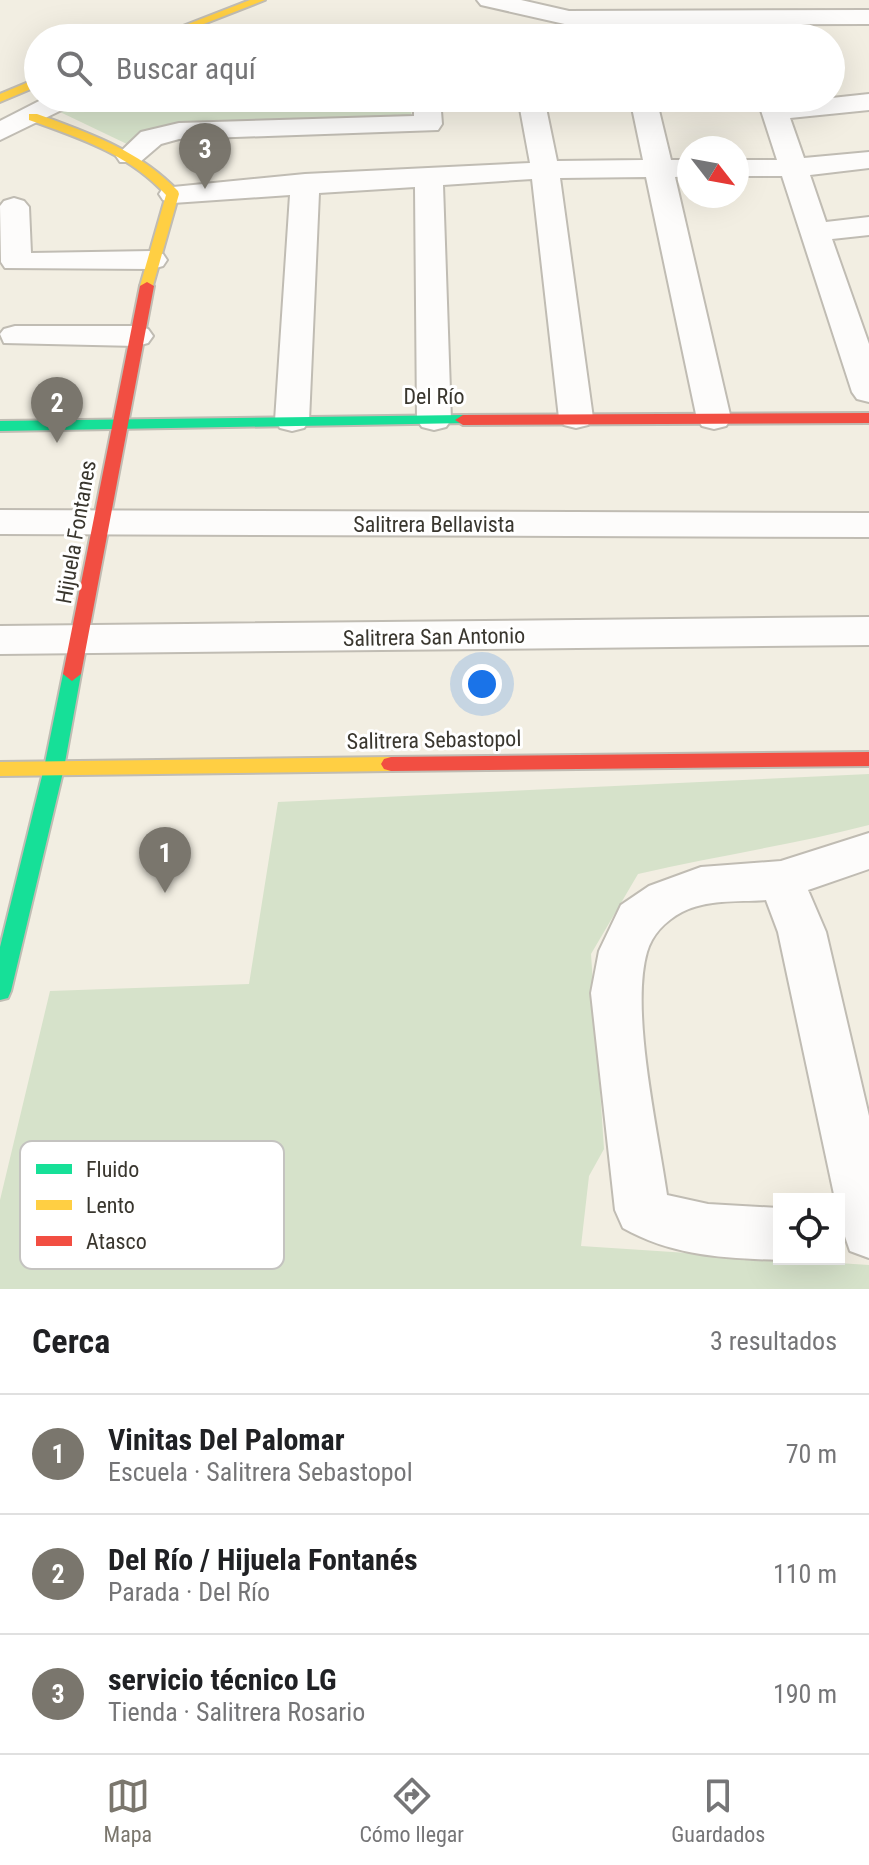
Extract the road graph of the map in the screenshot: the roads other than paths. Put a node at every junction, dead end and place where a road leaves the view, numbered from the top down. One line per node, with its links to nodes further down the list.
1 (260, 0): 8 (street)
2 (489, 0): 4 (street)
3 (827, 0): 7 (street)
4 (517, 8): 5 (street); 9 (street)
5 (566, 9): 10 (street)
6 (668, 9): 11 (street); 12 (street)
7 (859, 17): 13 (street)
8 (196, 24)
9 (519, 24)
10 (613, 24)
11 (634, 24)
12 (733, 24)
13 (780, 24)
14 (24, 88): 15 (street)
15 (0, 98)
16 (869, 102): 17 (street)
17 (845, 103)
18 (41, 112): 23 (street)
19 (428, 112): 25 (street)
20 (534, 112): 30 (street)
21 (649, 112): 27 (street)
22 (774, 112): 29 (street)
23 (33, 117): 24 (street); 25 (street)
24 (0, 132)
25 (130, 156): 33 (street)
26 (869, 160): 29 (street)
27 (675, 168): 30 (street); 45 (street)
28 (749, 168): 29 (street)
29 (793, 168): 36 (street)
30 (545, 170): 31 (street); 43 (street)
31 (429, 178): 32 (street); 46 (street)
32 (305, 183): 33 (street); 47 (street)
33 (173, 194): 37 (street, Hijuela Fontanes)
34 (14, 207): 37 (street)
35 (869, 226): 36 (street)
36 (815, 232): 39 (street)
37 (152, 260): 41 (street, Hijuela Fontanes)
38 (869, 294): 39 (street)
39 (838, 298): 42 (street)
40 (15, 336): 41 (street)
41 (137, 336): 48 (street, Hijuela Fontanes)
42 (869, 392)
43 (576, 418): 45 (street, Del Río); 46 (street, Del Río)
44 (869, 418): 45 (street, Del Río)
45 (714, 419)
46 (434, 420): 47 (street, Del Río)
47 (292, 421): 48 (street, Del Río)
48 (120, 424): 49 (street, Del Río); 51 (street, Hijuela Fontanes)
49 (0, 426)
50 (0, 522): 51 (street, Salitrera Bellavista)
51 (102, 523): 52 (street, Salitrera Bellavista); 55 (street, Hijuela Fontanes)
52 (869, 525)
53 (869, 631): 55 (street, Salitrera San Antonio)
54 (0, 640): 55 (street, Salitrera San Antonio)
55 (81, 641): 57 (street, Hijuela Fontanes)
56 (869, 759): 57 (street, Salitrera Sebastopol)
57 (54, 768): 58 (street, Salitrera Sebastopol); 61 (street, Hijuela Fontanes)
58 (0, 769)
59 (869, 851): 60 (street)
60 (781, 880): 62 (street); 63 (street)
61 (0, 991)
62 (869, 1232)
63 (773, 1234)
64 (845, 1237): 65 (street)
65 (869, 1239)

